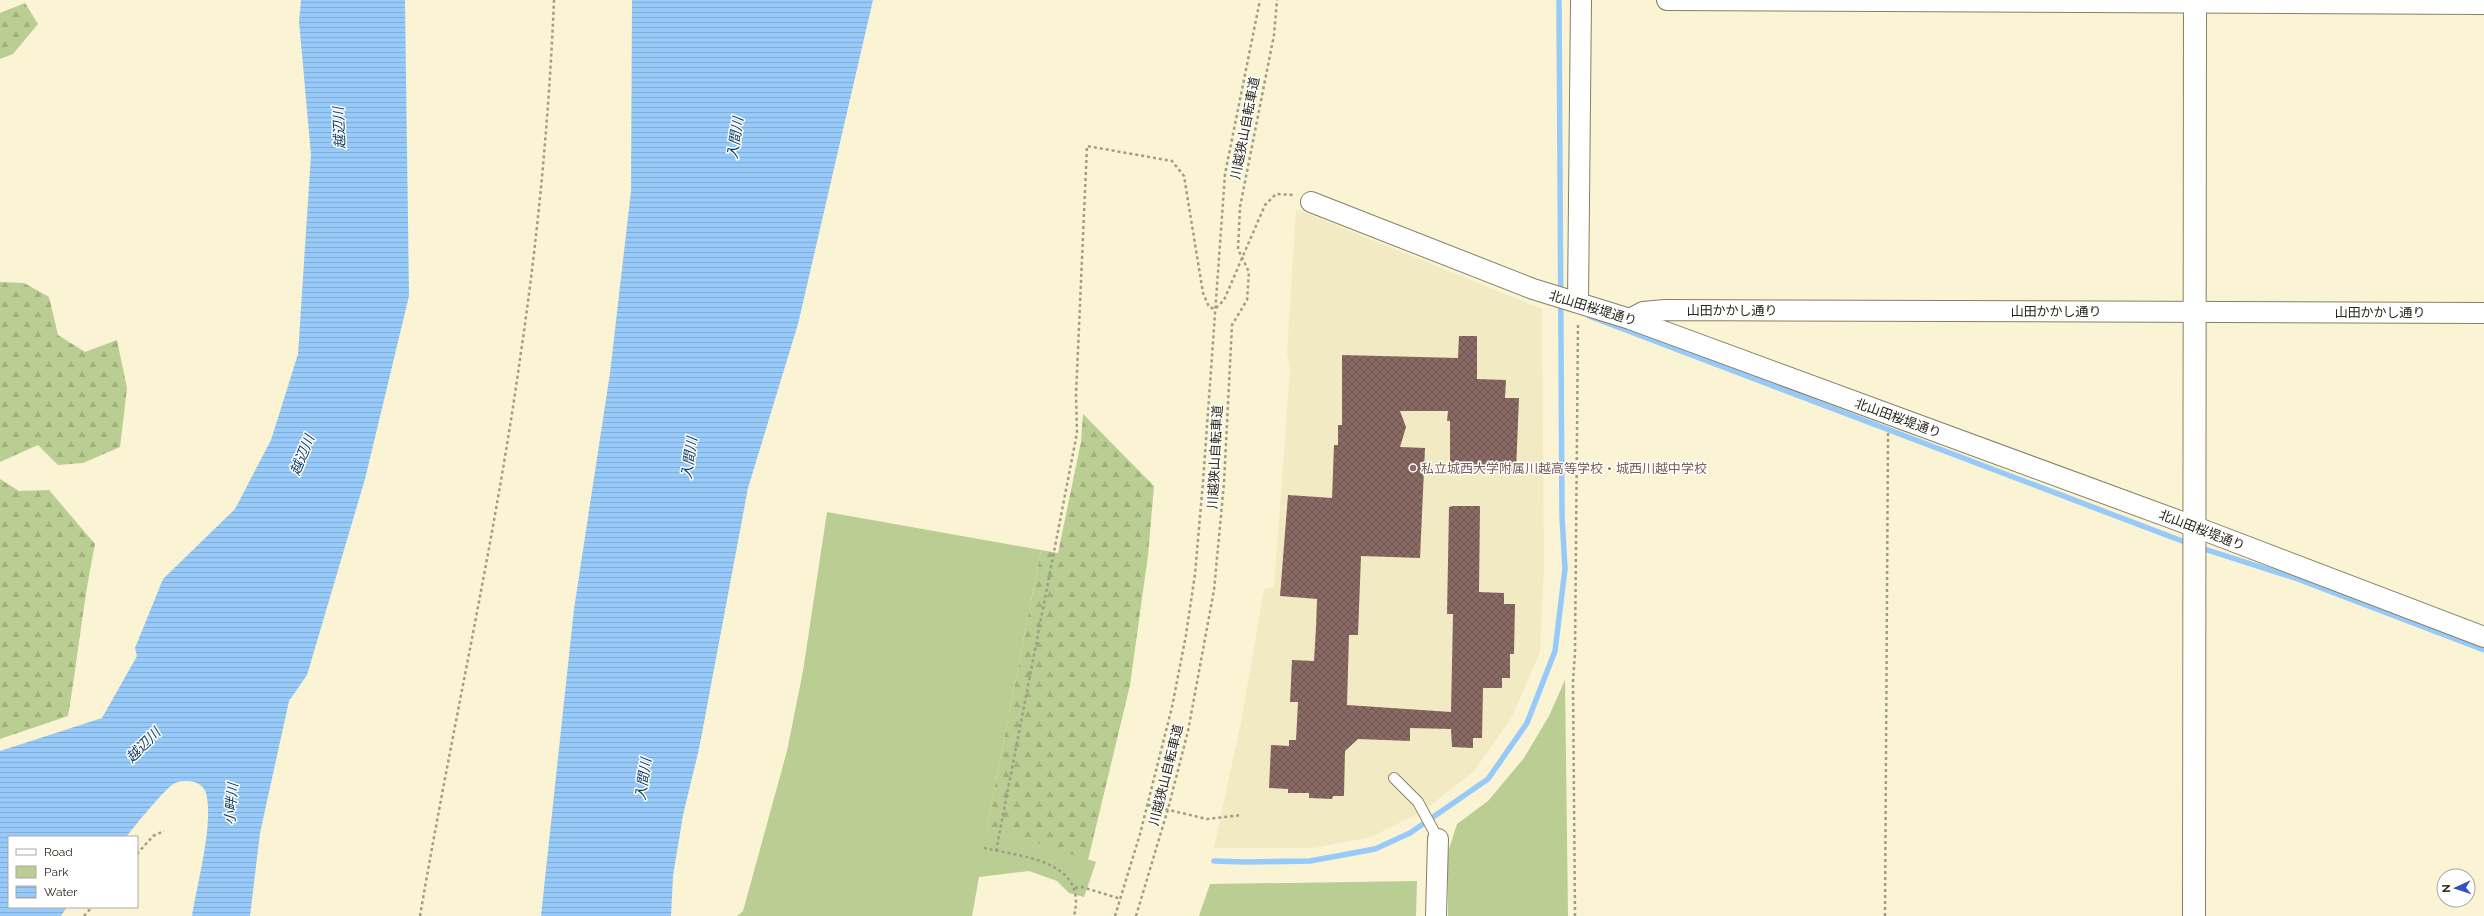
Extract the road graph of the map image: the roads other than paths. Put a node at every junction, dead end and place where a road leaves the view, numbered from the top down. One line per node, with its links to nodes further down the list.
1 (1580, 0): 6 (street)
2 (1667, 0): 3 (street)
3 (2195, 1): 4 (street); 7 (street)
4 (2484, 4)
5 (1311, 202): 6 (street, 北山田桜堤通り)
6 (1578, 302): 9 (street, 北山田桜堤通り)
7 (2194, 312): 8 (street, 山田かかし通り); 9 (street, 山田かかし通り); 10 (street)
8 (2484, 313)
9 (1630, 318): 10 (street, 北山田桜堤通り)
10 (2194, 526): 11 (street, 北山田桜堤通り); 15 (street)
11 (2484, 637)
12 (1394, 778): 13 (lane)
13 (1437, 836): 14 (street)
14 (1436, 916)
15 (2194, 916)

